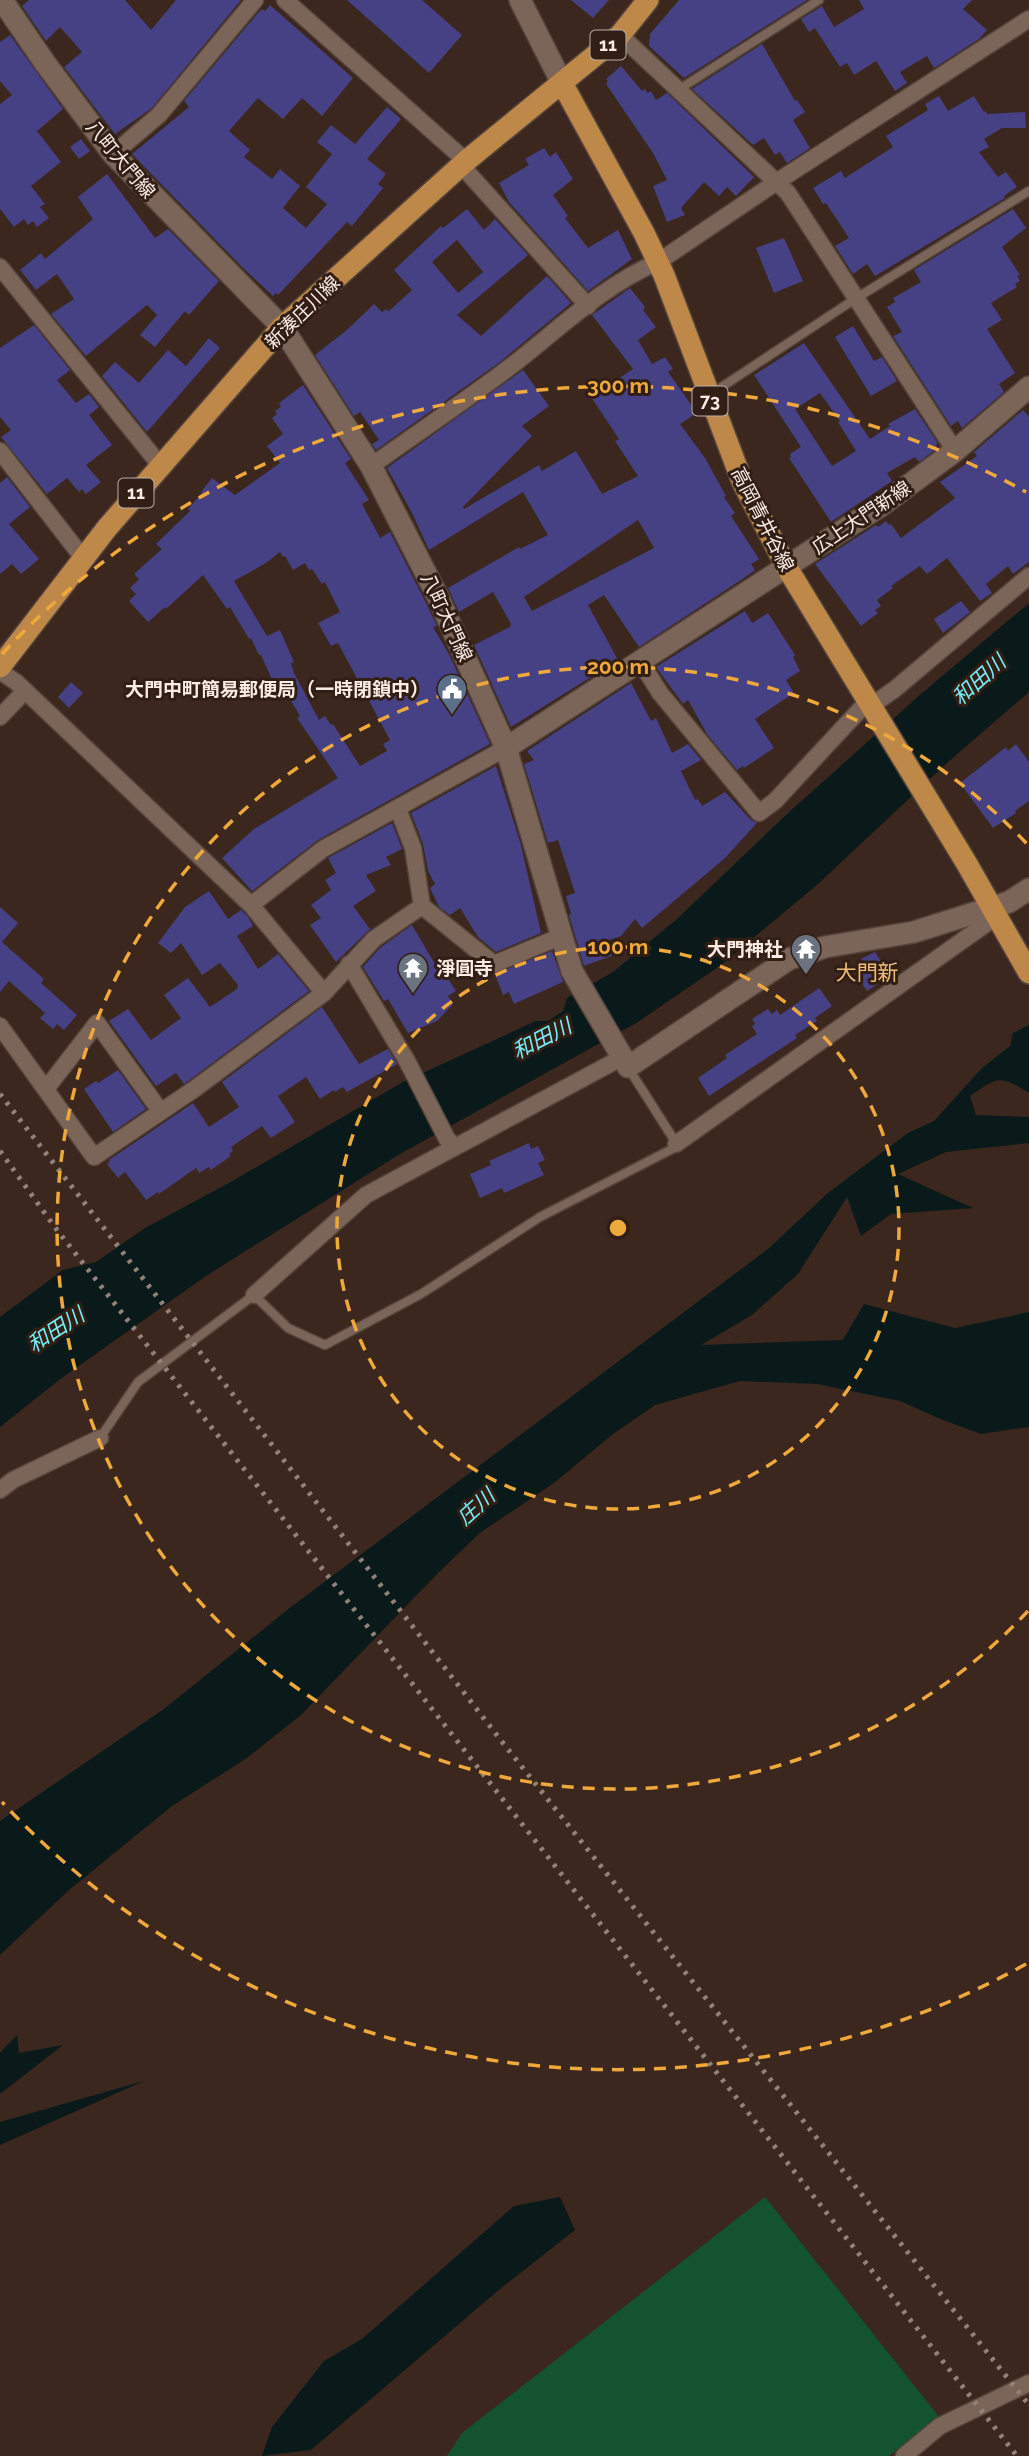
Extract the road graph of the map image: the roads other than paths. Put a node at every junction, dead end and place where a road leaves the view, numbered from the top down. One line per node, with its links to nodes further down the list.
1 (2, 0): 11 (main road, 八町大門線)
2 (255, 0): 11 (street)
3 (285, 0): 12 (street)
4 (520, 0): 9 (main road)
5 (648, 0): 8 (main road, 新湊庄川線 / 11)
6 (819, 0): 10 (lane)
7 (1029, 19): 13 (street)
8 (620, 35): 9 (main road, 新湊庄川線 / 11); 10 (street)
9 (562, 83): 12 (main road, 新湊庄川線 / 11); 15 (main road, 高岡青井谷線 / 73)
10 (678, 90): 13 (street)
11 (113, 154): 19 (main road, 八町大門線)
12 (464, 163): 18 (street); 19 (main road, 新湊庄川線 / 11)
13 (778, 181): 15 (street); 17 (street)
14 (1029, 191): 17 (lane)
15 (658, 262): 18 (street); 21 (main road, 高岡青井谷線 / 73)
16 (0, 267): 24 (street)
17 (855, 299): 21 (lane); 22 (street)
18 (588, 306): 25 (street)
19 (282, 327): 24 (main road, 新湊庄川線 / 11); 25 (main road, 八町大門線)
20 (1029, 387): 22 (main road, 広上大門新線)
21 (708, 396): 27 (main road, 高岡青井谷線 / 73)
22 (955, 450): 27 (main road, 広上大門新線)
23 (0, 451): 26 (street)
24 (160, 465): 26 (main road, 新湊庄川線 / 11)
25 (371, 466): 34 (main road, 八町大門線)
26 (83, 558): 30 (main road, 新湊庄川線 / 11)
27 (786, 566): 29 (main road, 広上大門新線); 32 (main road, 高岡青井谷線 / 73)
28 (1029, 576): 32 (street)
29 (640, 661): 32 (street); 34 (main road, 広上大門新線)
30 (0, 669): 31 (street)
31 (25, 691): 33 (street); 37 (street)
32 (871, 706): 39 (main road, 高岡青井谷線 / 73)
33 (0, 716)
34 (506, 748): 35 (street); 40 (main road, 八町大門線)
35 (398, 809): 37 (street); 38 (street)
36 (1029, 889): 39 (main road)
37 (251, 905): 43 (street)
38 (422, 906): 40 (street); 41 (street)
39 (999, 919): 42 (main road, 73); 45 (main road); 49 (street)
40 (562, 936): 45 (main road, 八町大門線)
41 (349, 964): 43 (street); 48 (street)
42 (1029, 973)
43 (324, 993): 47 (street)
44 (0, 1026): 46 (street)
45 (624, 1062): 48 (street); 49 (lane)
46 (46, 1089): 47 (street); 47 (street)
47 (160, 1112)
48 (451, 1143): 50 (street)
49 (676, 1144): 50 (lane)
50 (254, 1295): 51 (lane)
51 (100, 1438): 52 (street)
52 (0, 1490)
53 (1029, 2383): 54 (street)
54 (904, 2456)

